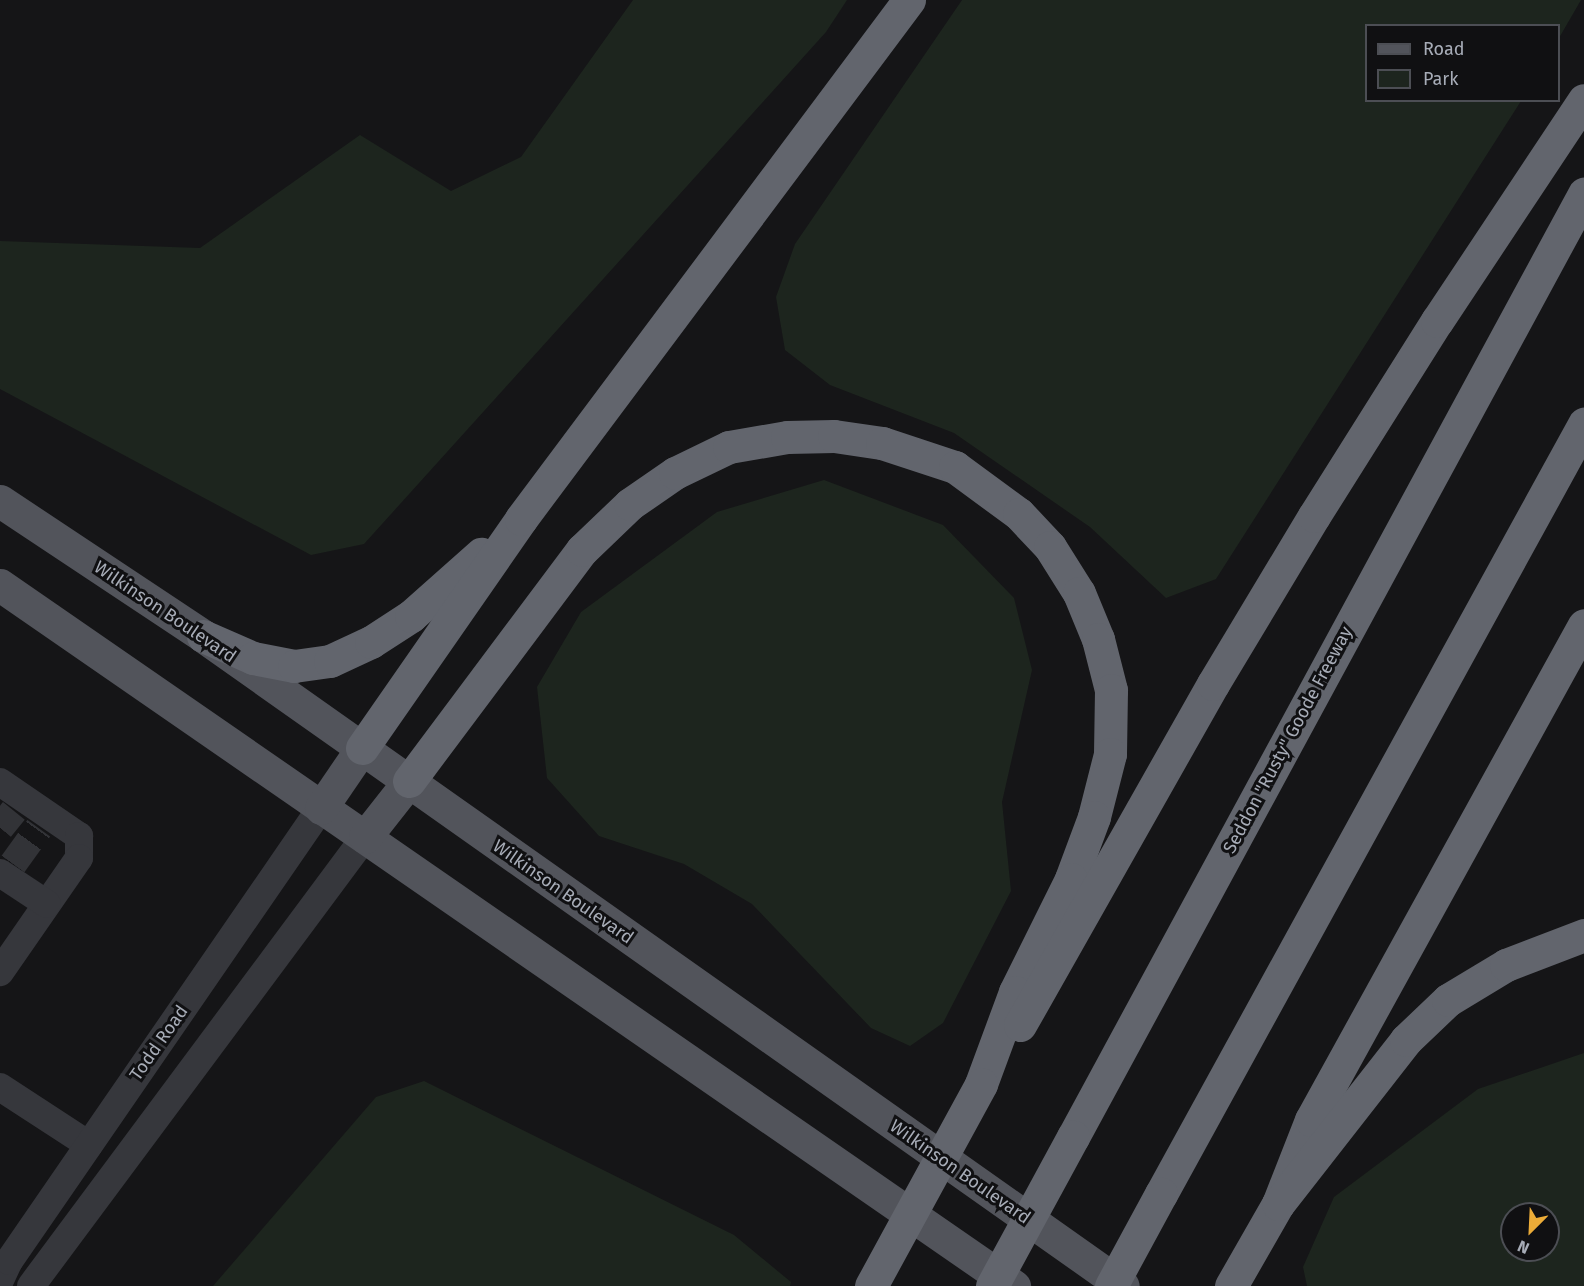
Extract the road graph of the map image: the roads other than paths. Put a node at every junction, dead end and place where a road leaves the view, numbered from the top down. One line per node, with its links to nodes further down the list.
1 (909, 0): 6 (highway)
2 (1584, 100): 19 (highway)
3 (1584, 194): 26 (highway, Seddon "Rusty" Goode Freeway, bridge)
4 (1584, 424): 28 (highway, bridge)
5 (0, 501): 9 (main road, Wilkinson Boulevard)
6 (520, 519): 9 (highway); 10 (highway)
7 (0, 585): 13 (main road)
8 (1584, 625): 22 (highway)
9 (203, 636): 10 (main road, Wilkinson Boulevard)
10 (362, 748): 11 (main road, Wilkinson Boulevard); 13 (main road)
11 (409, 781): 14 (main road); 19 (highway); 29 (main road, Wilkinson Boulevard)
12 (0, 783): 16 (street)
13 (321, 808): 14 (main road); 21 (street, Todd Road)
14 (365, 837): 24 (street); 27 (main road)
15 (6, 871): 16 (street)
16 (47, 904): 18 (street)
17 (1584, 936): 22 (highway)
18 (0, 972)
19 (981, 1084): 25 (highway, bridge)
20 (0, 1087): 21 (street)
21 (89, 1145): 23 (street, Todd Road)
22 (1278, 1204): 30 (highway)
23 (0, 1280)
24 (31, 1286)
25 (871, 1286)
26 (992, 1286)
27 (1014, 1286)
28 (1111, 1286)
29 (1123, 1286)
30 (1231, 1286)

